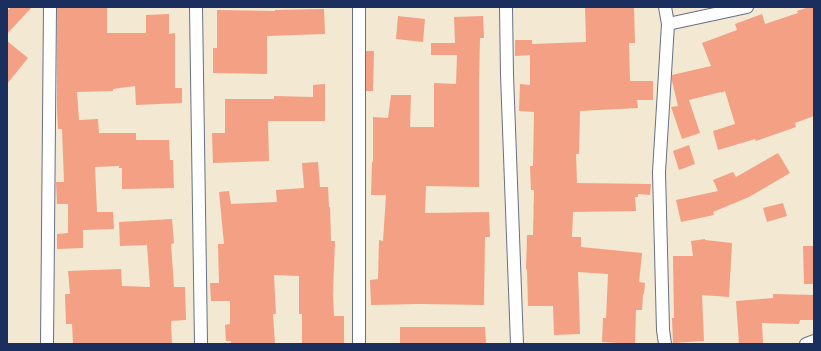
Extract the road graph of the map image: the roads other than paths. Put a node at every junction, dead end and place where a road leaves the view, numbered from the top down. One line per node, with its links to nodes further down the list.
1 (50, 7): 9 (street)
2 (196, 7): 10 (street)
3 (359, 7): 11 (street)
4 (506, 7): 12 (street)
5 (665, 7): 7 (street)
6 (748, 7): 7 (street)
7 (668, 24): 13 (street)
8 (814, 341): 14 (street)
9 (47, 344)
10 (202, 344)
11 (359, 344)
12 (517, 344)
13 (665, 344)
14 (806, 344)

